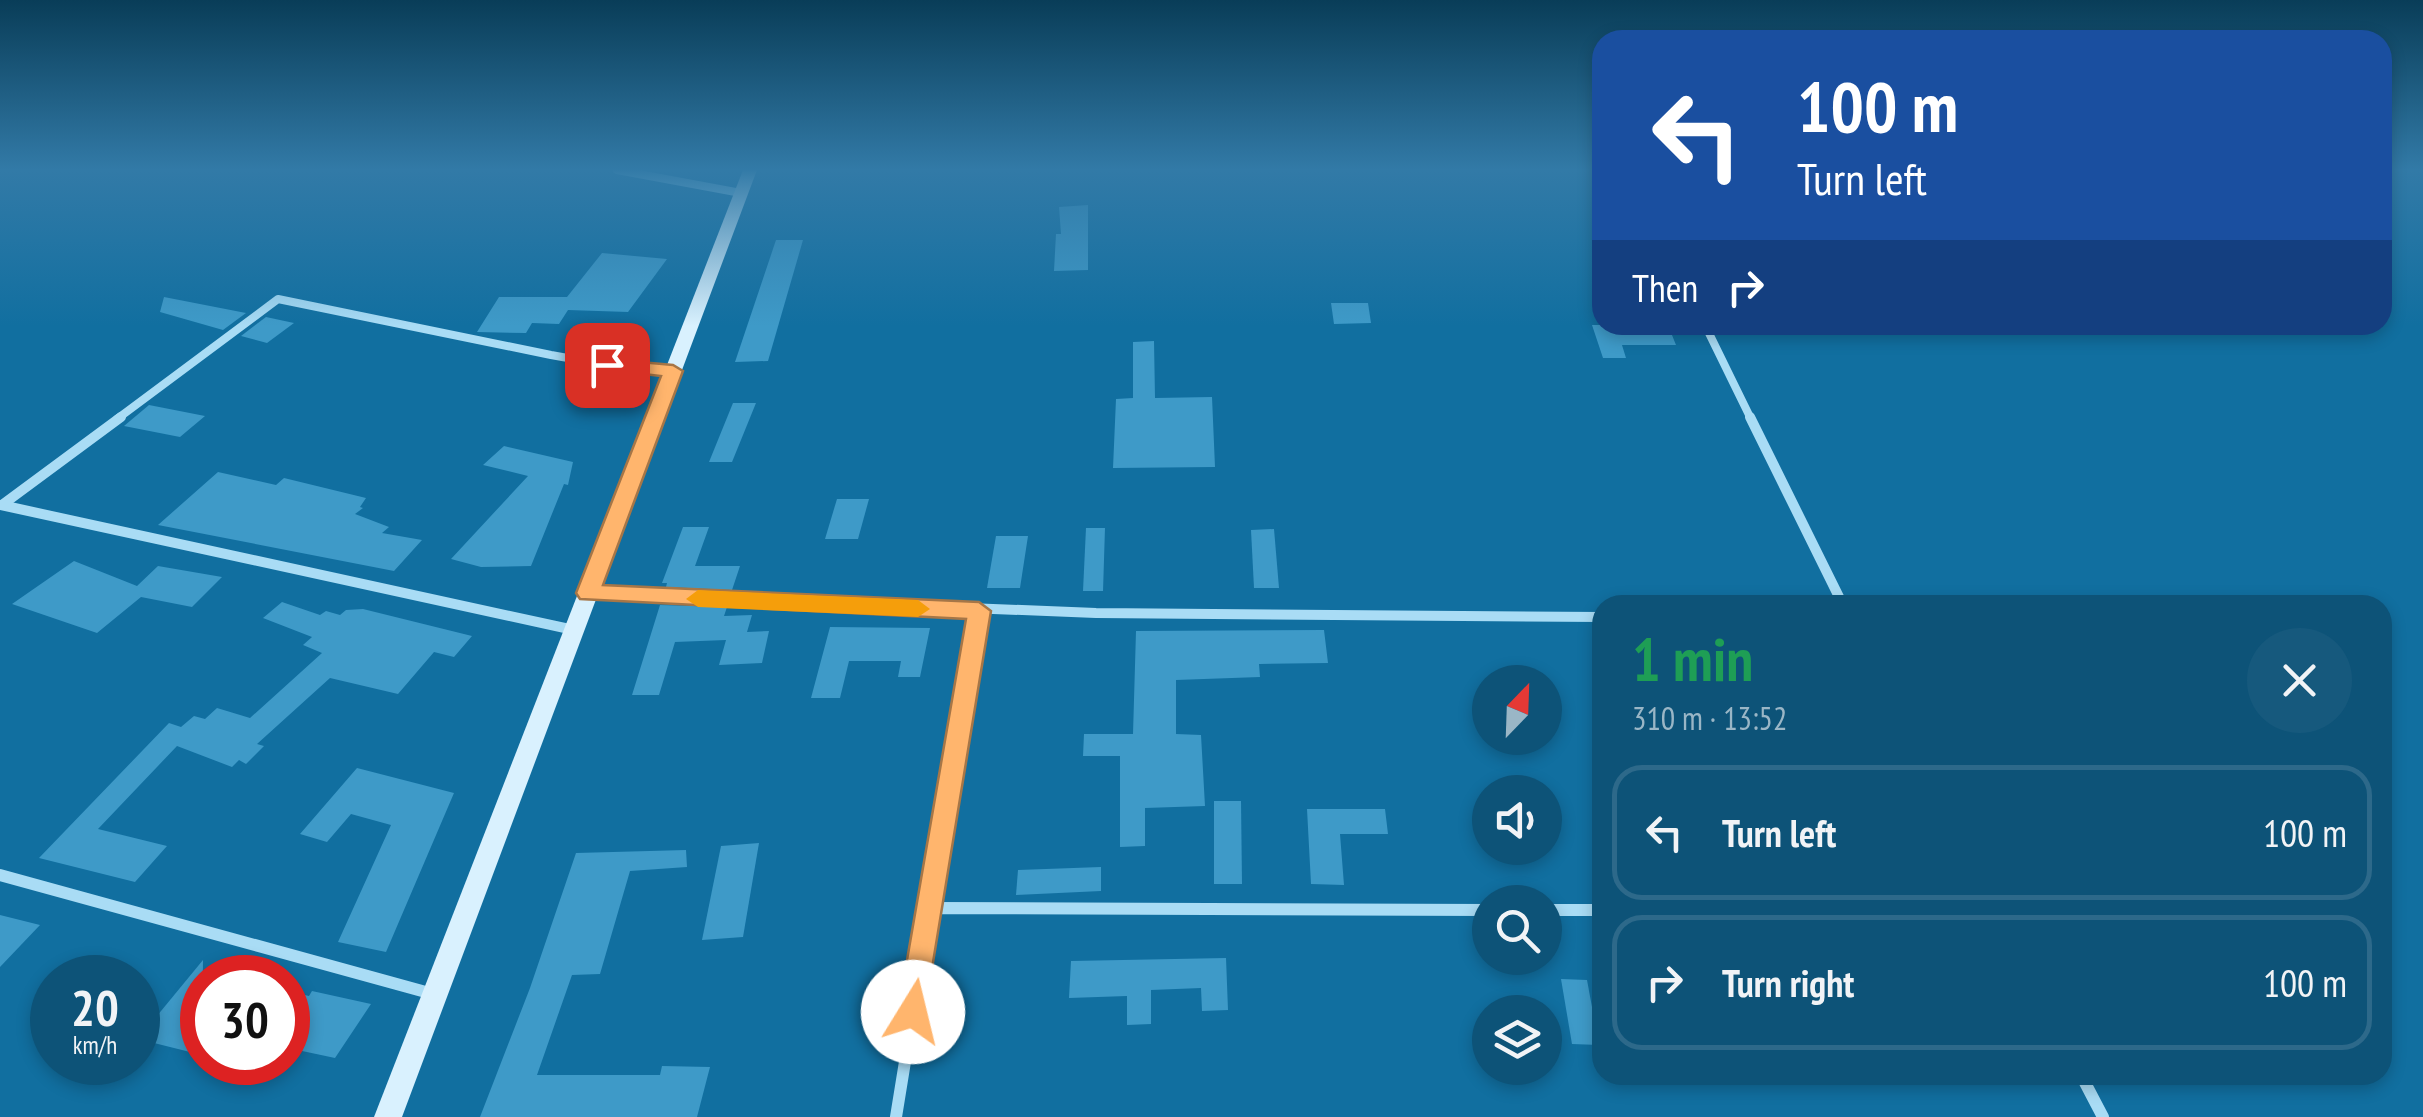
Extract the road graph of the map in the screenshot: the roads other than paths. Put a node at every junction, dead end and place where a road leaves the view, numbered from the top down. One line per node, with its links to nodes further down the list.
1 (730, 222): 3 (street)
2 (1710, 335): 6 (street)
3 (673, 371): 4 (street); 5 (street)
4 (1, 505): 9 (street)
5 (588, 593): 7 (street); 9 (street)
6 (1838, 595)
7 (979, 611): 8 (street); 11 (street)
8 (1592, 616)
9 (574, 630): 15 (street)
10 (0, 875): 15 (street)
11 (930, 908): 12 (street); 18 (street)
12 (1472, 910)
13 (1562, 910): 14 (street)
14 (1592, 910)
15 (435, 994): 17 (street)
16 (2087, 1085): 19 (street)
17 (388, 1117)
18 (896, 1117)
19 (2103, 1117)

